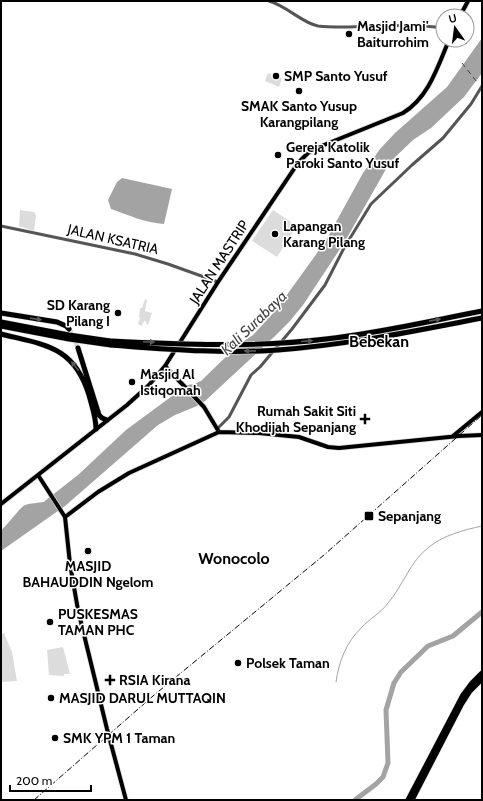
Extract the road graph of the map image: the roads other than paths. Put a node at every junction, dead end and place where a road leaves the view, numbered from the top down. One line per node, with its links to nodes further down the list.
1 (269, 1): 2 (street)
2 (435, 27)
3 (446, 48): 6 (main road, JALAN MASTRIP)
4 (482, 86): 20 (street)
5 (1, 226): 6 (street, JALAN KSATRIA)
6 (218, 282): 16 (main road, JALAN MASTRIP)
7 (482, 311): 14 (highway, one-way to 7, bridge)
8 (1, 313): 12 (highway, one-way to 12)
9 (482, 318): 14 (highway, one-way to 14, bridge)
10 (1, 322): 14 (highway)
11 (1, 326): 14 (highway)
12 (69, 330)
13 (1, 334): 19 (highway, one-way to 13)
14 (110, 343)
15 (78, 348): 18 (highway)
16 (165, 366): 18 (main road, JALAN MASTRIP); 20 (main road)
17 (482, 412): 22 (main road)
18 (107, 420): 19 (main road, JALAN MASTRIP)
19 (96, 429): 23 (main road, JALAN MASTRIP)
20 (218, 430): 22 (main road); 25 (main road)
21 (482, 435): 22 (main road)
22 (451, 437)
23 (38, 475): 24 (main road, JALAN MASTRIP); 25 (main road)
24 (1, 504)
25 (64, 515): 28 (main road)
26 (482, 673): 29 (highway)
27 (482, 679): 30 (highway)
28 (126, 800)
29 (408, 800)
30 (412, 800)

